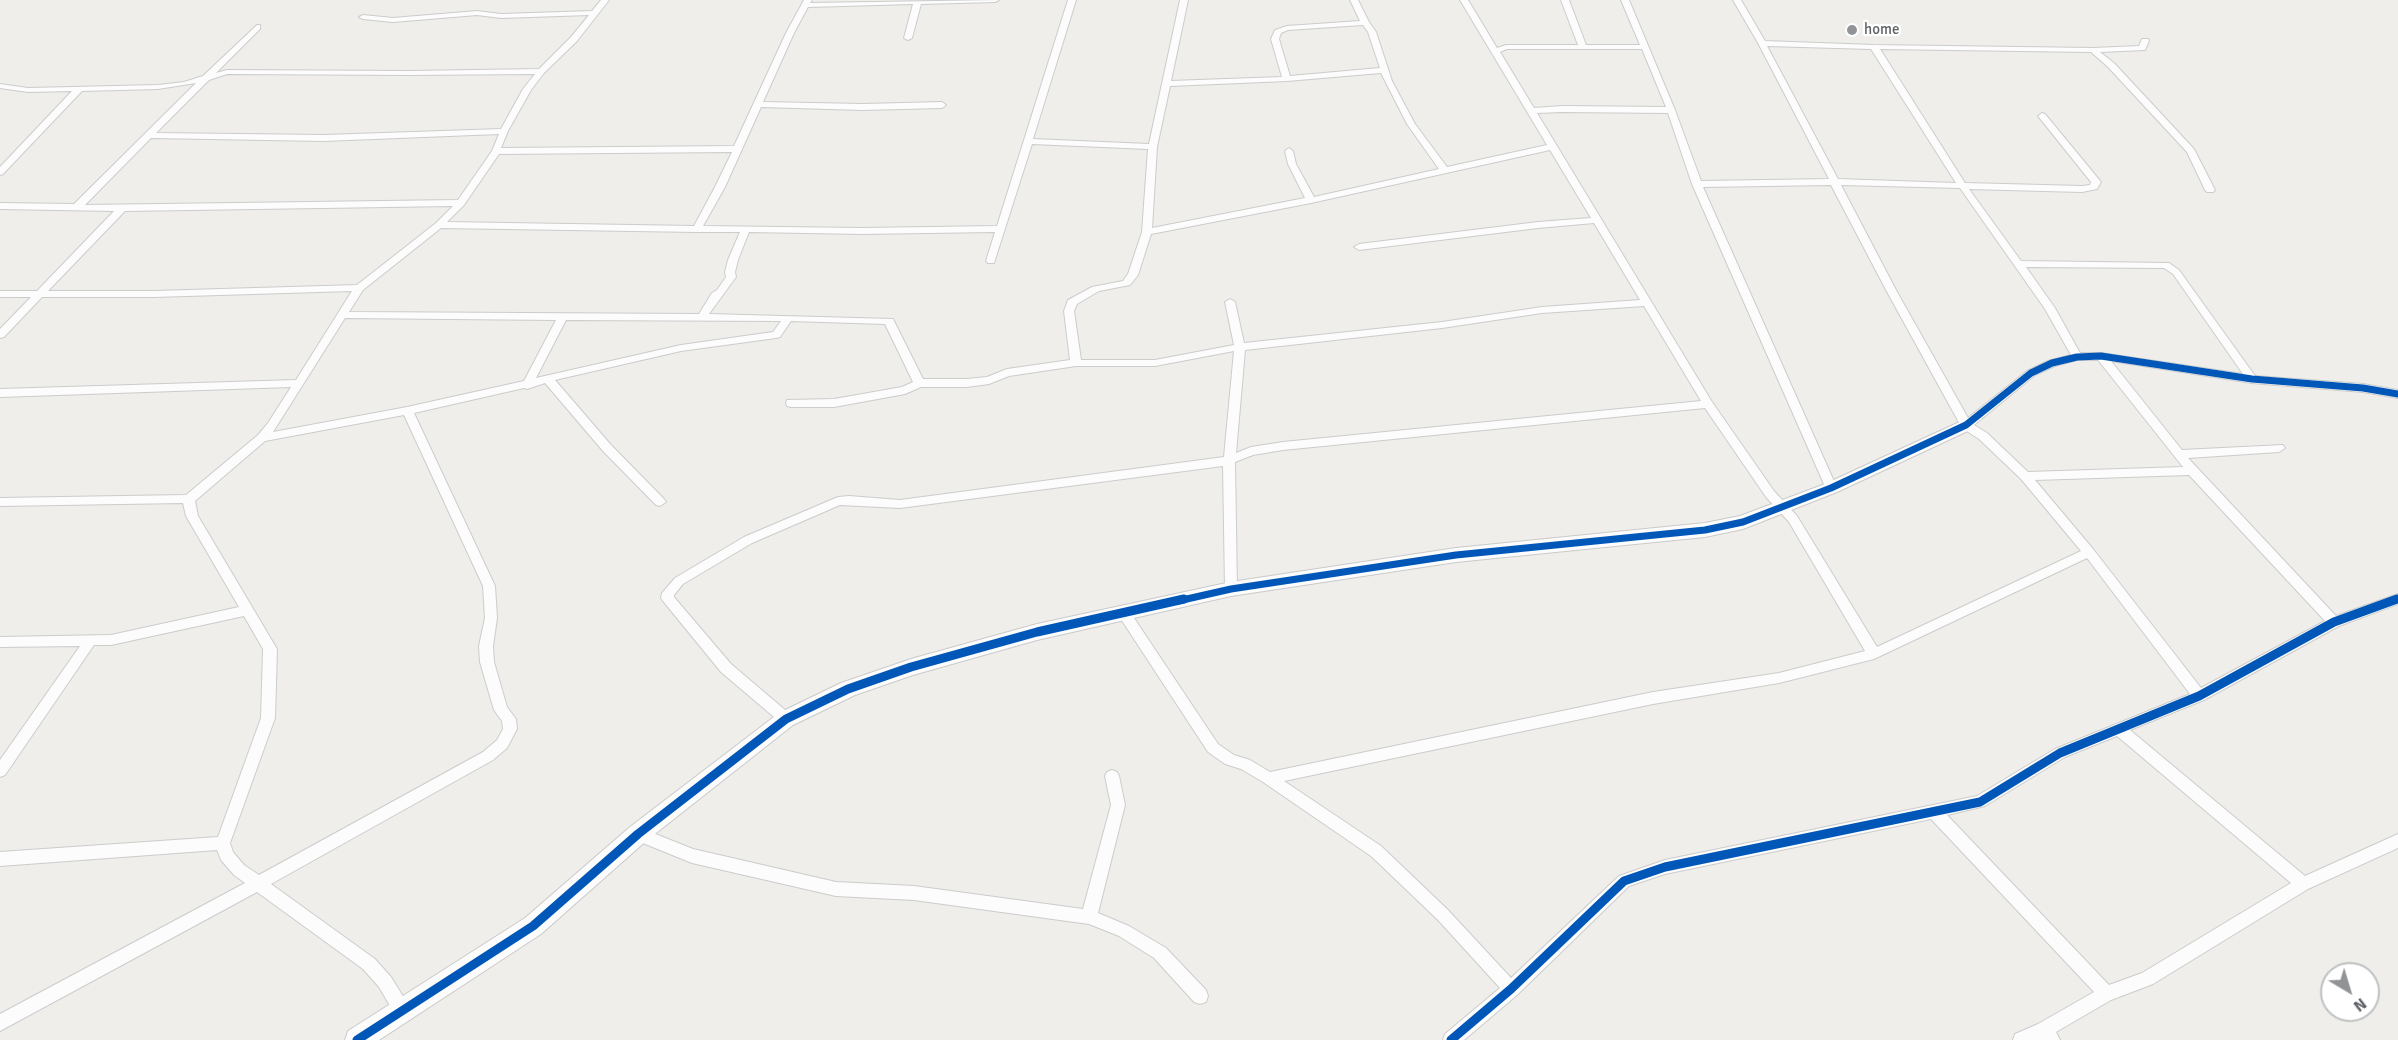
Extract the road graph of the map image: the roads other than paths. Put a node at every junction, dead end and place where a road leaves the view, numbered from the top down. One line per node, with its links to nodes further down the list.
1 (605, 0): 12 (street)
2 (995, 0): 10 (street)
3 (1072, 0): 38 (street)
4 (1184, 0): 28 (street)
5 (1354, 0): 14 (street)
6 (1464, 0): 23 (street)
7 (1565, 0): 19 (street)
8 (1625, 0): 20 (street)
9 (1737, 0): 18 (street)
10 (918, 1): 11 (street); 16 (street)
11 (807, 3): 31 (street)
12 (595, 13): 13 (street); 25 (street)
13 (363, 17)
14 (1365, 23): 24 (street); 27 (street)
15 (257, 27): 26 (street)
16 (908, 38)
17 (2145, 42): 22 (street)
18 (1762, 43): 21 (street); 46 (street)
19 (1583, 47): 20 (street); 23 (street)
20 (1646, 47): 33 (street)
21 (1874, 47): 22 (street); 48 (street)
22 (2093, 50): 49 (street)
23 (1496, 51): 34 (street)
24 (1384, 70): 27 (street); 44 (street)
25 (541, 71): 26 (street); 36 (street)
26 (206, 79): 30 (street); 37 (street)
27 (1287, 80): 28 (street)
28 (1166, 84): 39 (street)
29 (0, 86): 30 (street)
30 (80, 88): 45 (street)
31 (758, 104): 32 (street); 41 (street)
32 (942, 105)
33 (1671, 110): 34 (street); 47 (street)
34 (1531, 111): 40 (street)
35 (2042, 116): 48 (street)
36 (504, 131): 37 (street); 42 (street)
37 (150, 135): 53 (street)
38 (1027, 141): 39 (street); 59 (street)
39 (1153, 147): 60 (street)
40 (1552, 147): 44 (street); 55 (street)
41 (737, 149): 42 (street); 57 (street)
42 (496, 151): 51 (street)
43 (1289, 152): 50 (street)
44 (1445, 171): 50 (street)
45 (0, 172)
46 (1833, 182): 47 (street); 48 (street); 88 (street)
47 (1697, 184): 95 (street)
48 (1962, 185): 63 (street)
49 (2210, 190)
50 (1311, 200): 60 (street)
51 (461, 203): 54 (street); 56 (street)
52 (0, 206): 53 (street)
53 (76, 208): 54 (street)
54 (122, 208): 66 (street)
55 (1597, 220): 61 (street); 68 (street)
56 (439, 225): 57 (street); 64 (street)
57 (697, 229): 58 (street)
58 (746, 229): 59 (street); 71 (street)
59 (1001, 229): 62 (street)
60 (1147, 232): 77 (street)
61 (1359, 247)
62 (992, 261)
63 (2020, 264): 76 (street); 78 (street)
64 (359, 288): 66 (street); 69 (street)
65 (0, 294): 66 (street)
66 (39, 294): 73 (street)
67 (1230, 302): 74 (street)
68 (1646, 303): 74 (street); 86 (street)
69 (343, 315): 70 (street); 80 (street)
70 (562, 316): 71 (street); 82 (street)
71 (702, 317): 72 (street)
72 (788, 318): 79 (street); 81 (street)
73 (0, 334)
74 (1240, 347): 77 (street); 92 (street)
75 (2101, 356): 76 (street); 78 (street); 91 (street)
76 (2078, 357): 88 (street)
77 (1076, 363): 81 (street)
78 (2252, 379): 84 (street)
79 (549, 380): 82 (street); 98 (street)
80 (300, 383): 83 (street); 89 (street)
81 (919, 383): 85 (street)
82 (527, 384): 87 (street)
83 (0, 393)
84 (2398, 394)
85 (791, 403)
86 (1708, 404): 92 (street); 99 (street)
87 (407, 411): 89 (street); 120 (street)
88 (1966, 424): 94 (street); 95 (street)
89 (262, 438): 96 (street)
90 (2279, 448): 91 (street)
91 (2180, 454): 93 (street)
92 (1229, 462): 101 (street); 110 (street)
93 (2192, 471): 94 (street); 105 (street)
94 (2025, 476): 100 (street)
95 (1831, 488): 99 (street)
96 (189, 499): 97 (street); 103 (street)
97 (0, 502)
98 (660, 502)
99 (1783, 507): 101 (street); 108 (street)
100 (2089, 552): 108 (street); 109 (street)
101 (1231, 589): 104 (street)
102 (2398, 599): 105 (street)
103 (246, 611): 106 (street); 118 (street)
104 (1123, 613): 110 (street); 114 (street)
105 (2334, 622): 109 (street)
106 (90, 641): 107 (street); 112 (street)
107 (0, 642)
108 (1874, 654): 114 (street)
109 (2199, 696): 111 (street)
110 (786, 719): 116 (street)
111 (2120, 729): 115 (street); 121 (street)
112 (0, 771)
113 (1112, 776): 122 (street)
114 (1268, 778): 123 (street)
115 (1933, 811): 123 (street); 124 (street)
116 (638, 834): 122 (street); 126 (street)
117 (2398, 841): 121 (street)
118 (223, 843): 119 (street); 120 (street)
119 (0, 859)
120 (257, 883): 126 (street); 127 (street)
121 (2303, 884): 124 (street)
122 (1089, 917): 125 (street)
123 (1511, 989): 130 (street)
124 (2106, 994): 128 (street)
125 (1200, 996)
126 (403, 1012): 129 (street)
127 (0, 1023)
128 (2048, 1035): 131 (street)
129 (357, 1040)
130 (1451, 1040)
131 (2021, 1040)

